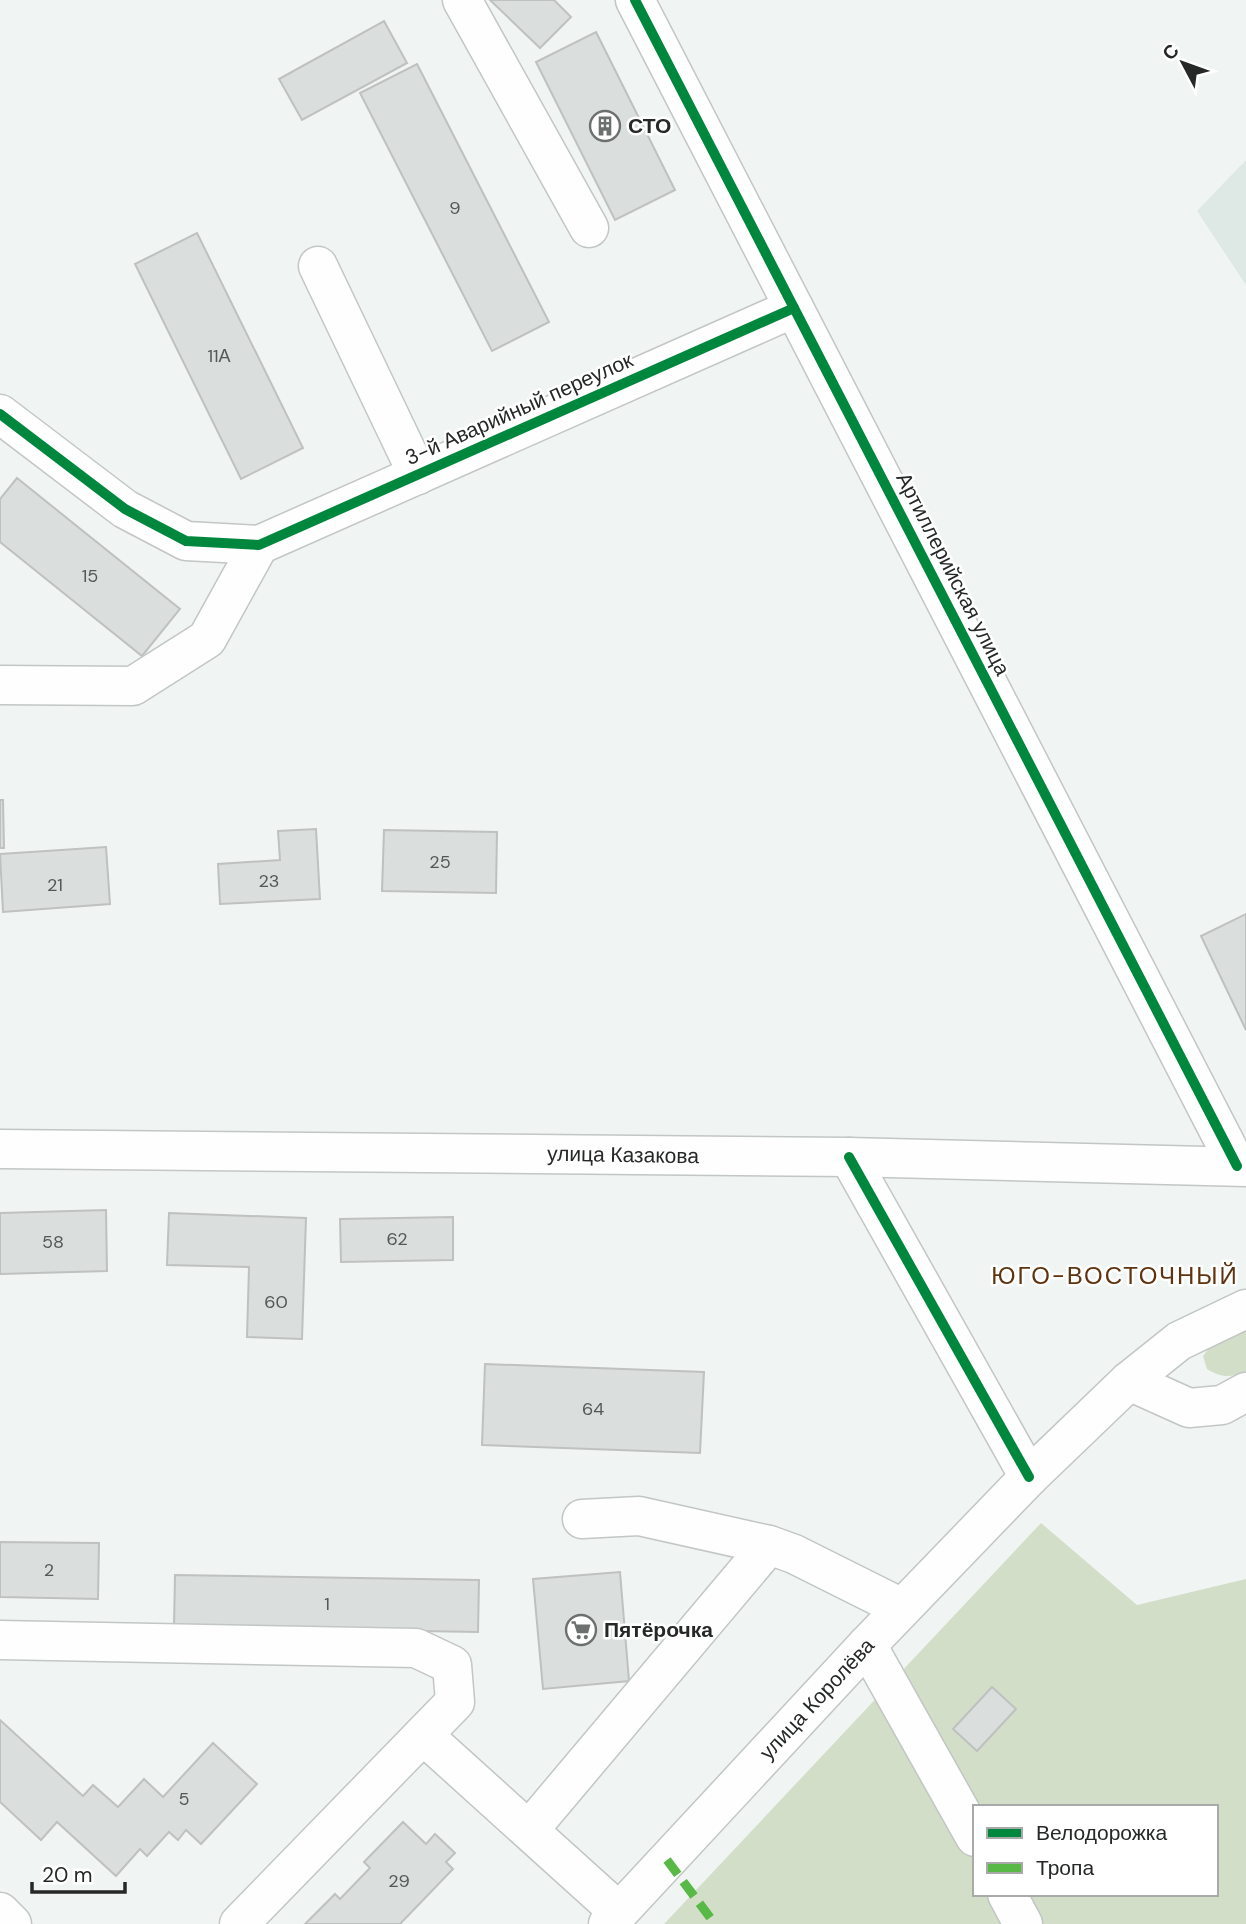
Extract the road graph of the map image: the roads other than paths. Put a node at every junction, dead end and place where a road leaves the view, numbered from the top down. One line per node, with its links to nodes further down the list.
1 (462, 0): 3 (main road)
2 (635, 0): 5 (main road, Артиллерийская улица)
3 (589, 229)
4 (318, 266): 7 (main road)
5 (794, 308): 7 (main road, 3-й Аварийный переулок); 12 (main road, Артиллерийская улица)
6 (0, 414): 8 (main road)
7 (418, 475): 8 (main road, 3-й Аварийный переулок)
8 (259, 545): 9 (main road)
9 (0, 685)
10 (0, 1149): 11 (main road, улица Казакова)
11 (849, 1157): 12 (main road, улица Казакова); 16 (main road)
12 (1242, 1166)
13 (1246, 1309): 14 (main road, улица Королёва)
14 (1129, 1381): 15 (main road); 16 (main road, улица Королёва)
15 (1246, 1392)
16 (1028, 1477): 19 (main road, улица Королёва)
17 (582, 1519): 18 (main road)
18 (769, 1545): 19 (main road); 23 (main road)
19 (902, 1608): 21 (main road, улица Королёва)
20 (0, 1640): 22 (main road)
21 (867, 1645): 24 (main road); 27 (main road, улица Королёва)
22 (423, 1735): 23 (main road); 29 (main road)
23 (529, 1830): 27 (main road)
24 (973, 1833)
25 (1008, 1896): 30 (main road)
26 (0, 1912): 28 (main road)
27 (614, 1918)
28 (12, 1924)
29 (239, 1924)
30 (1023, 1924)

